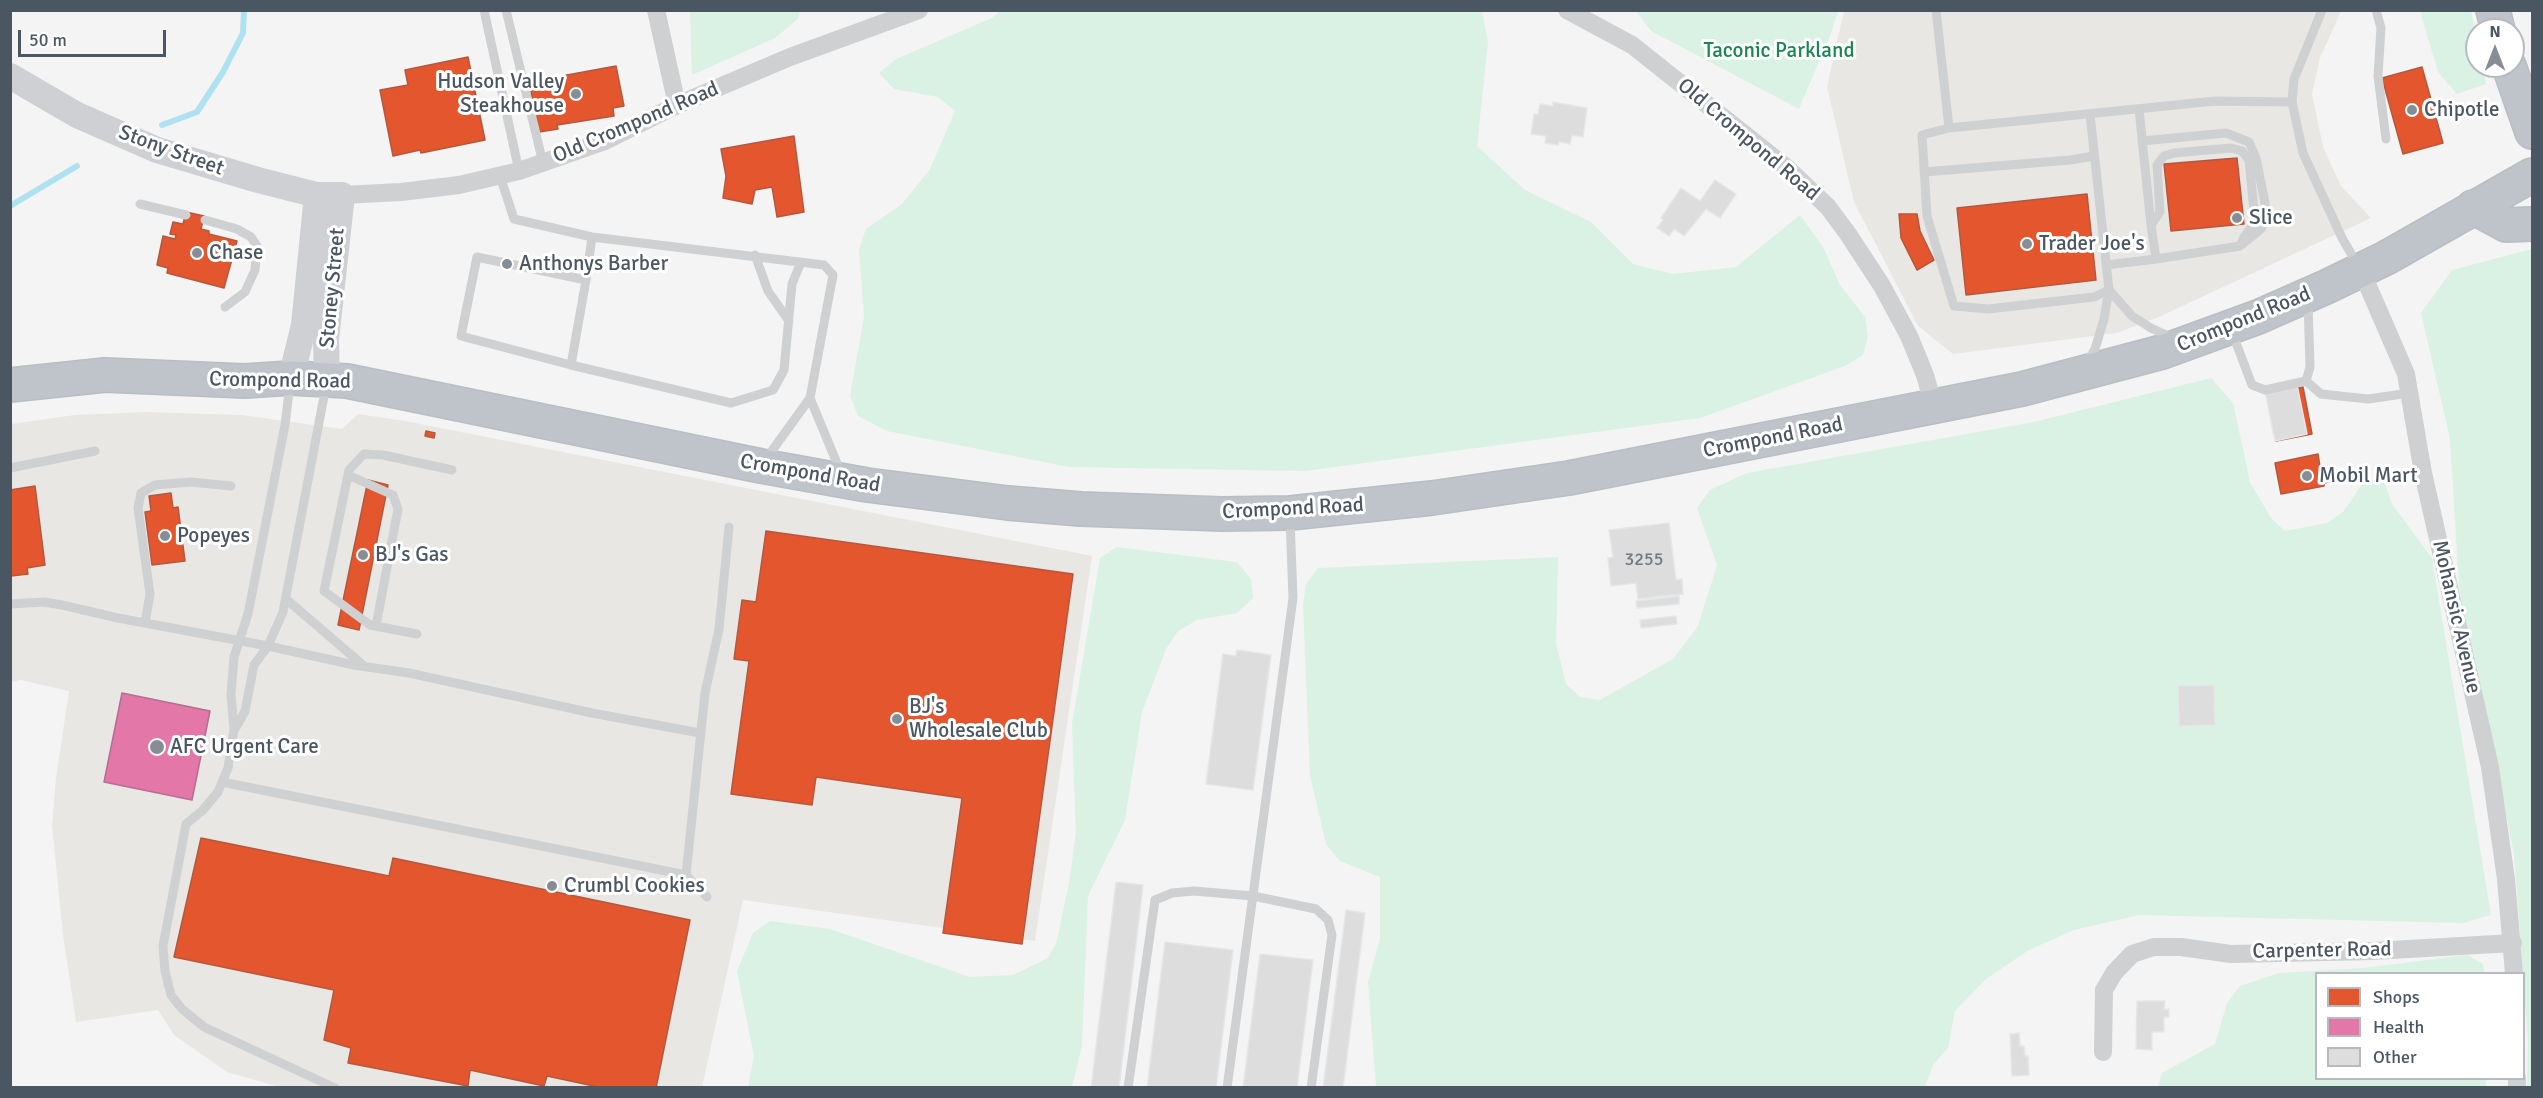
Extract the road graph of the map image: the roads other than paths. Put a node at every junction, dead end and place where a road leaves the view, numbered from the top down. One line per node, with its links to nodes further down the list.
1 (484, 10): 21 (lane)
2 (507, 10): 20 (lane)
3 (656, 10): 12 (street)
4 (920, 10): 12 (street, Old Crompond Road)
5 (1567, 10): 54 (street, Old Crompond Road)
6 (1936, 10): 15 (lane)
7 (2322, 10): 11 (lane)
8 (2376, 10): 17 (lane)
9 (10, 76): 25 (street, Stony Street)
10 (2513, 78): 16 (highway)
11 (2292, 102): 13 (lane); 38 (lane)
12 (677, 105): 20 (street, Old Crompond Road)
13 (2139, 109): 14 (lane); 18 (lane)
14 (2090, 114): 15 (lane); 19 (lane)
15 (1948, 128): 22 (lane)
16 (2532, 132)
17 (2386, 139)
18 (2142, 141): 31 (lane); 33 (lane)
19 (2094, 156): 22 (lane); 37 (lane)
20 (543, 163): 21 (street, Old Crompond Road)
21 (519, 171): 24 (street, Old Crompond Road)
22 (1924, 172): 40 (lane)
23 (2532, 175): 27 (highway, Crompond Road)
24 (500, 176): 25 (street, Old Crompond Road); 32 (lane)
25 (329, 195): 48 (street, Stoney Street); 49 (street, Stoney Street)
26 (140, 204): 28 (lane)
27 (2473, 207): 30 (highway); 38 (highway, Crompond Road)
28 (186, 215)
29 (205, 220): 42 (lane)
30 (2532, 224)
31 (2151, 225): 33 (lane); 35 (lane)
32 (592, 237): 34 (lane); 39 (lane)
33 (2240, 246): 35 (lane)
34 (755, 255): 36 (lane); 43 (lane)
35 (2156, 259): 37 (lane)
36 (801, 262): 43 (lane); 53 (lane)
37 (2106, 265): 40 (lane)
38 (2361, 270): 41 (highway, Crompond Road); 52 (street, Mohansic Avenue)
39 (586, 280): 46 (lane); 46 (lane)
40 (2109, 290): 45 (lane); 47 (lane)
41 (2308, 295): 44 (highway, Crompond Road); 50 (lane)
42 (225, 307)
43 (789, 321): 46 (lane)
44 (2230, 327): 45 (highway, Crompond Road); 50 (lane)
45 (2189, 343): 47 (highway, Crompond Road)
46 (571, 365)
47 (2079, 374): 54 (highway, Crompond Road)
48 (291, 378): 49 (highway, Crompond Road); 51 (highway, Crompond Road); 69 (lane)
49 (327, 381): 56 (highway, Crompond Road); 64 (lane)
50 (2306, 381): 52 (lane)
51 (10, 385)
52 (2410, 393): 78 (street, Mohansic Avenue)
53 (810, 398): 56 (lane); 60 (lane)
54 (1934, 407): 62 (highway, Crompond Road)
55 (95, 451): 57 (lane)
56 (761, 466): 60 (highway, Crompond Road)
57 (10, 468)
58 (452, 470): 59 (lane)
59 (348, 475): 67 (lane); 67 (lane)
60 (844, 482): 62 (highway, Crompond Road)
61 (231, 486): 66 (lane)
62 (1290, 513): 76 (lane)
63 (729, 527): 73 (lane)
64 (286, 599): 70 (lane); 71 (lane)
65 (10, 604): 66 (lane)
66 (145, 623): 69 (lane)
67 (376, 626): 68 (lane)
68 (417, 634)
69 (241, 642): 70 (lane); 72 (lane)
70 (268, 646): 71 (lane); 72 (lane)
71 (366, 667): 73 (lane)
72 (234, 729): 74 (lane)
73 (700, 733): 75 (lane)
74 (222, 782): 75 (lane); 81 (lane)
75 (686, 875): 77 (lane)
76 (1253, 896): 82 (lane); 83 (lane); 84 (lane)
77 (707, 897)
78 (2513, 943): 79 (street, Mohansic Avenue); 80 (street, Carpenter Road)
79 (2514, 972)
80 (2103, 1052)
81 (335, 1088)
82 (1128, 1088)
83 (1227, 1088)
84 (1311, 1088)

